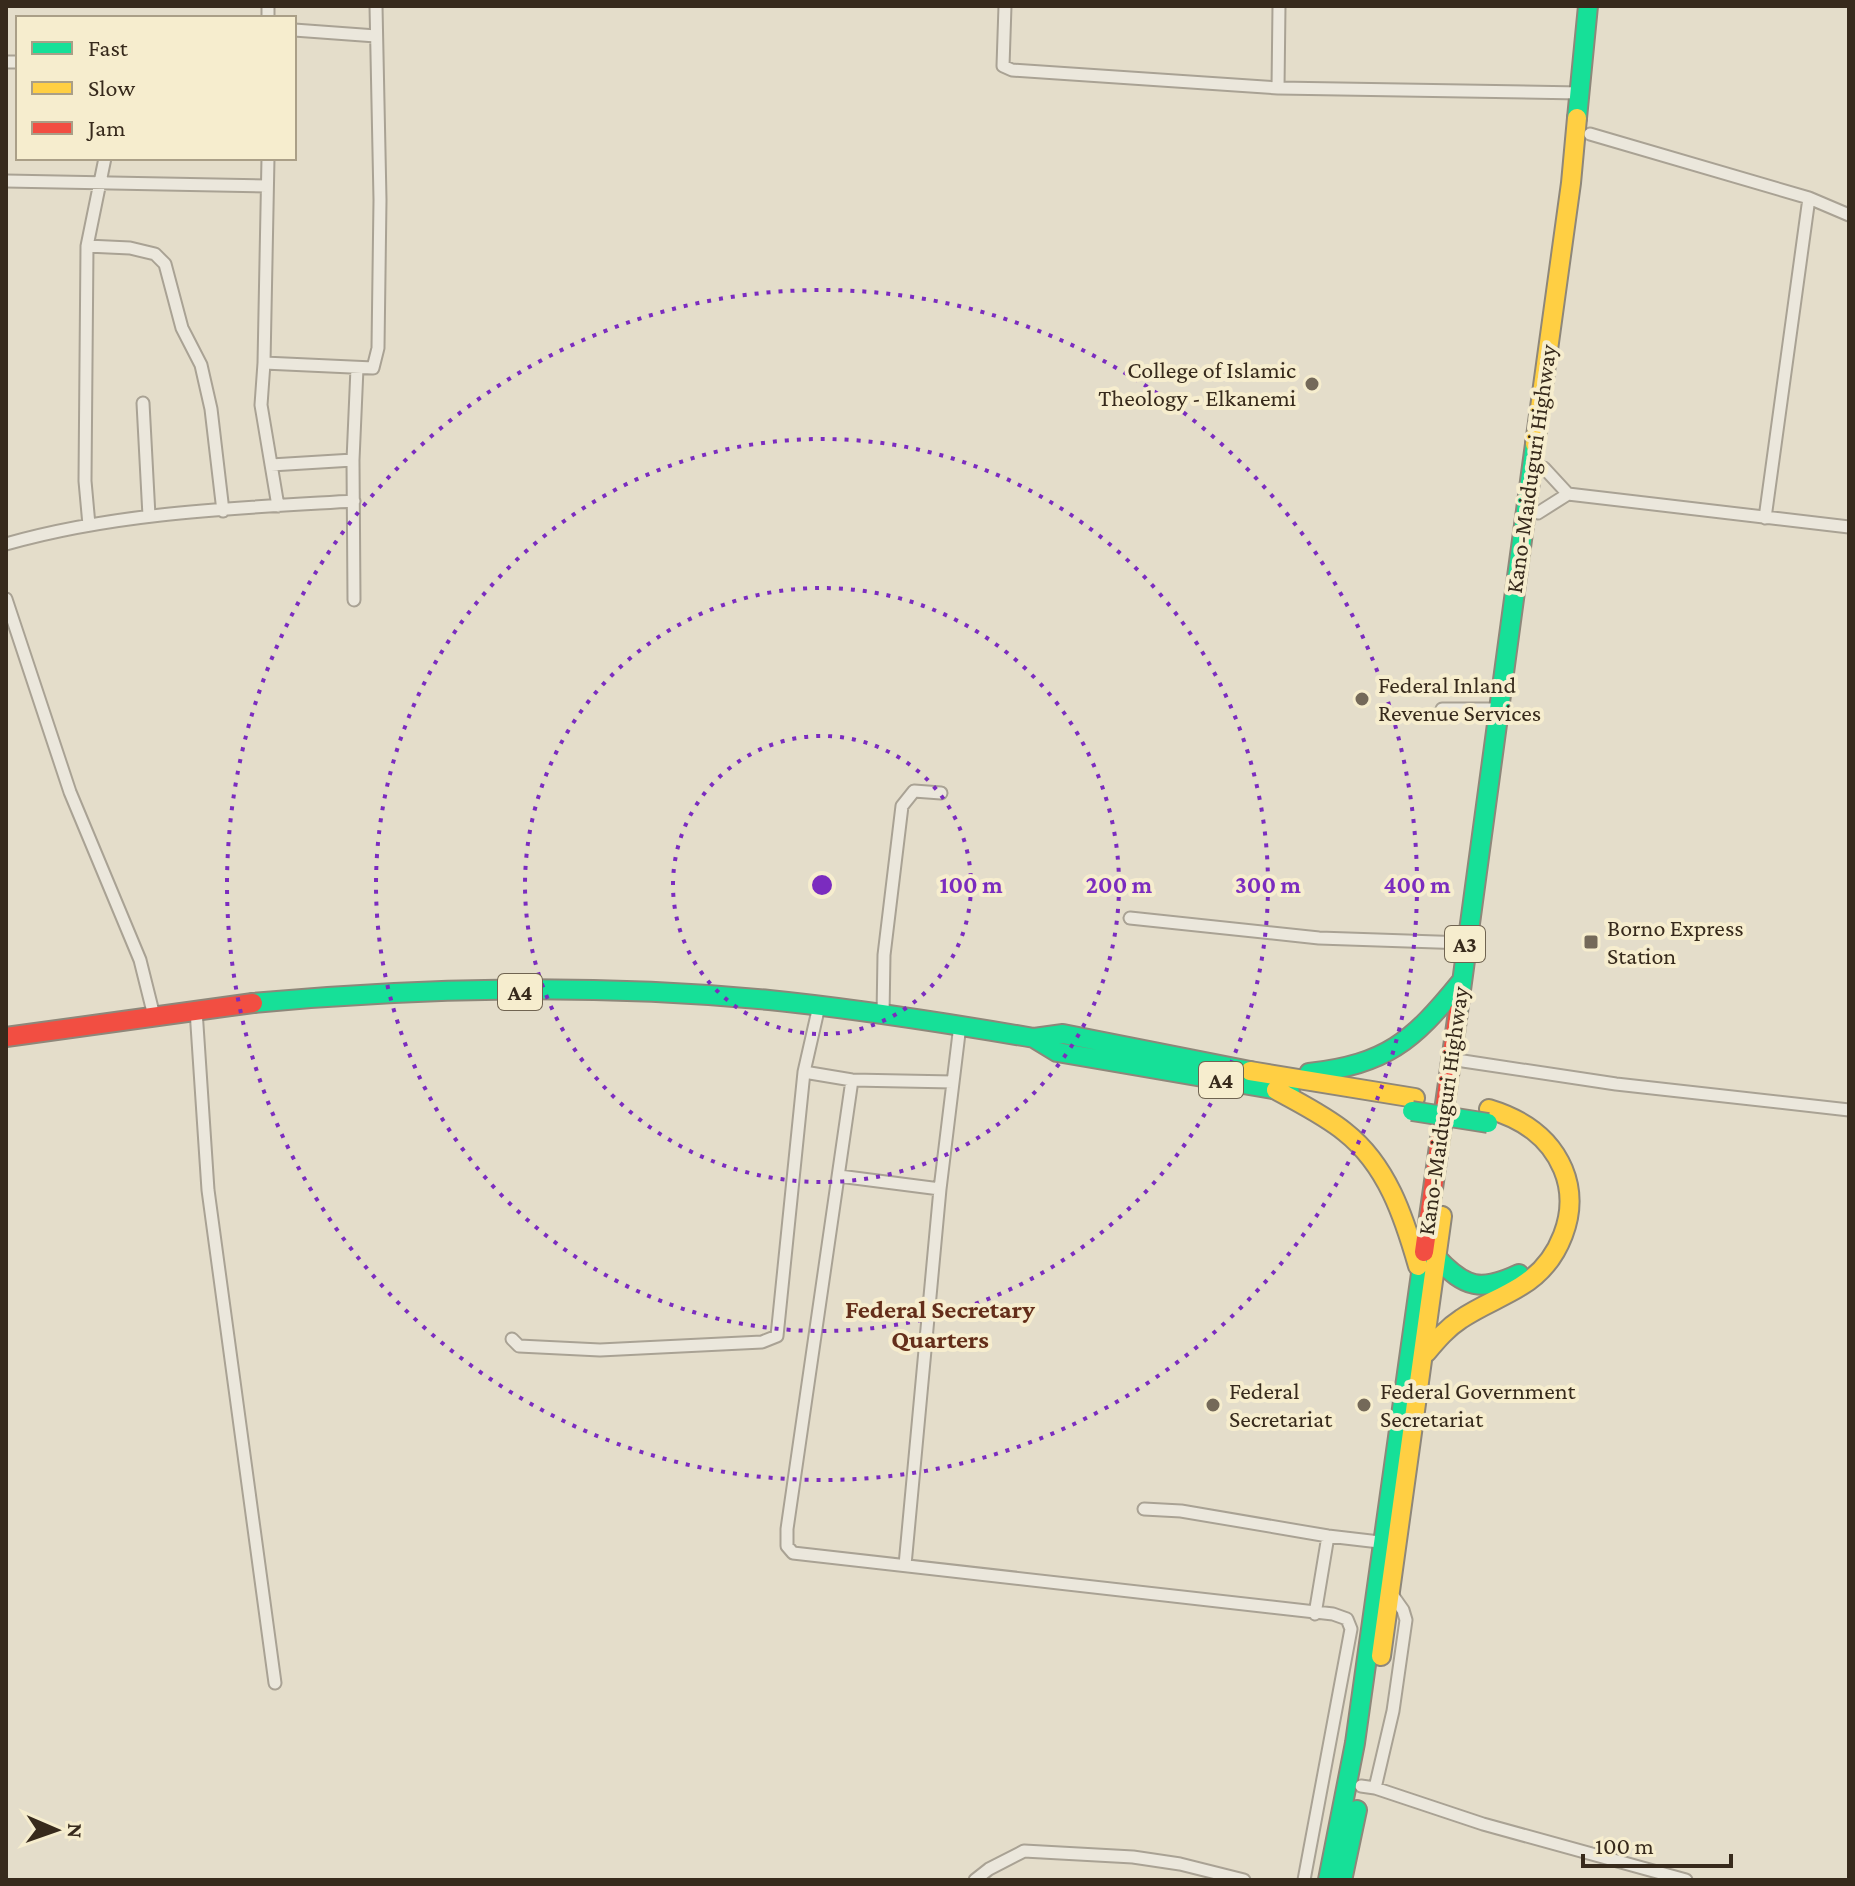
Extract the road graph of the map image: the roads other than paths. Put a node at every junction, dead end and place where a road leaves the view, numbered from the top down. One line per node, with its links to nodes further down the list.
1 (376, 6): 7 (street)
2 (1005, 6): 8 (street)
3 (1279, 6): 8 (street)
4 (1588, 6): 9 (highway, Kano-Maiduguri Highway / A3)
5 (1601, 6): 10 (highway, Kano-Maiduguri Highway / A3)
6 (296, 30): 7 (street)
7 (376, 36): 20 (street)
8 (1278, 88): 9 (street)
9 (1581, 93): 38 (highway, Kano-Maiduguri Highway / A3)
10 (1590, 134): 16 (street); 24 (highway, Kano-Maiduguri Highway / A3)
11 (104, 160): 14 (street)
12 (268, 160): 15 (street)
13 (6, 181): 14 (street)
14 (99, 182): 15 (street); 18 (street)
15 (267, 186): 19 (street)
16 (1809, 198): 17 (street); 31 (street)
17 (1849, 215)
18 (87, 246): 28 (street); 32 (street)
19 (264, 363): 20 (street); 23 (street)
20 (357, 368): 22 (street)
21 (143, 403): 30 (street)
22 (353, 460): 23 (street); 26 (street)
23 (271, 465): 27 (street)
24 (1544, 468): 25 (street); 29 (highway, Kano-Maiduguri Highway / A3)
25 (1568, 494): 29 (street); 31 (street)
26 (354, 501): 27 (street); 36 (street)
27 (278, 506): 28 (street)
28 (223, 511): 30 (street)
29 (1538, 513): 49 (highway, Kano-Maiduguri Highway / A3)
30 (149, 516): 32 (street)
31 (1765, 518): 33 (street)
32 (89, 525): 34 (street)
33 (1849, 527)
34 (6, 544)
35 (6, 599): 46 (street)
36 (354, 600)
37 (1442, 709): 38 (street)
38 (1498, 709): 41 (highway, Kano-Maiduguri Highway / A3)
39 (941, 793): 45 (street)
40 (1130, 918): 41 (street)
41 (1466, 943): 42 (highway, Kano-Maiduguri Highway / A3)
42 (1460, 983): 53 (highway); 59 (highway, Kano-Maiduguri Highway / A3)
43 (819, 1006): 44 (highway, A4); 45 (highway, A4); 50 (street)
44 (196, 1010): 46 (highway, A4); 67 (street)
45 (883, 1015): 47 (highway, A4)
46 (154, 1016): 48 (highway, A4)
47 (960, 1025): 52 (street); 53 (highway, A4)
48 (6, 1037)
49 (1463, 1061): 54 (street); 58 (highway, Kano-Maiduguri Highway / A3)
50 (804, 1072): 51 (street); 60 (street)
51 (852, 1080): 52 (street); 56 (street)
52 (953, 1082): 57 (street)
53 (1276, 1083): 55 (highway, A4); 59 (highway)
54 (1849, 1110)
55 (1489, 1116): 58 (highway, A4); 61 (highway, A4)
56 (839, 1176): 57 (street); 65 (street)
57 (940, 1189): 65 (street)
58 (1437, 1258): 61 (highway, Kano-Maiduguri Highway / A3)
59 (1420, 1273): 64 (highway, Kano-Maiduguri Highway / A3)
60 (512, 1339)
61 (1424, 1357): 64 (highway, Kano-Maiduguri Highway / A3)
62 (1144, 1509): 63 (street)
63 (1328, 1536): 64 (street); 66 (street)
64 (1390, 1543): 68 (highway, Kano-Maiduguri Highway / A3); 72 (highway, Kano-Maiduguri Highway / A3)
65 (905, 1565): 66 (street)
66 (1315, 1614): 71 (street)
67 (275, 1683)
68 (1368, 1787): 73 (highway, Kano-Maiduguri Highway / A3); 74 (street)
69 (975, 1880): 70 (street)
70 (1244, 1880)
71 (1304, 1880)
72 (1328, 1880)
73 (1342, 1880)
74 (1686, 1880)

